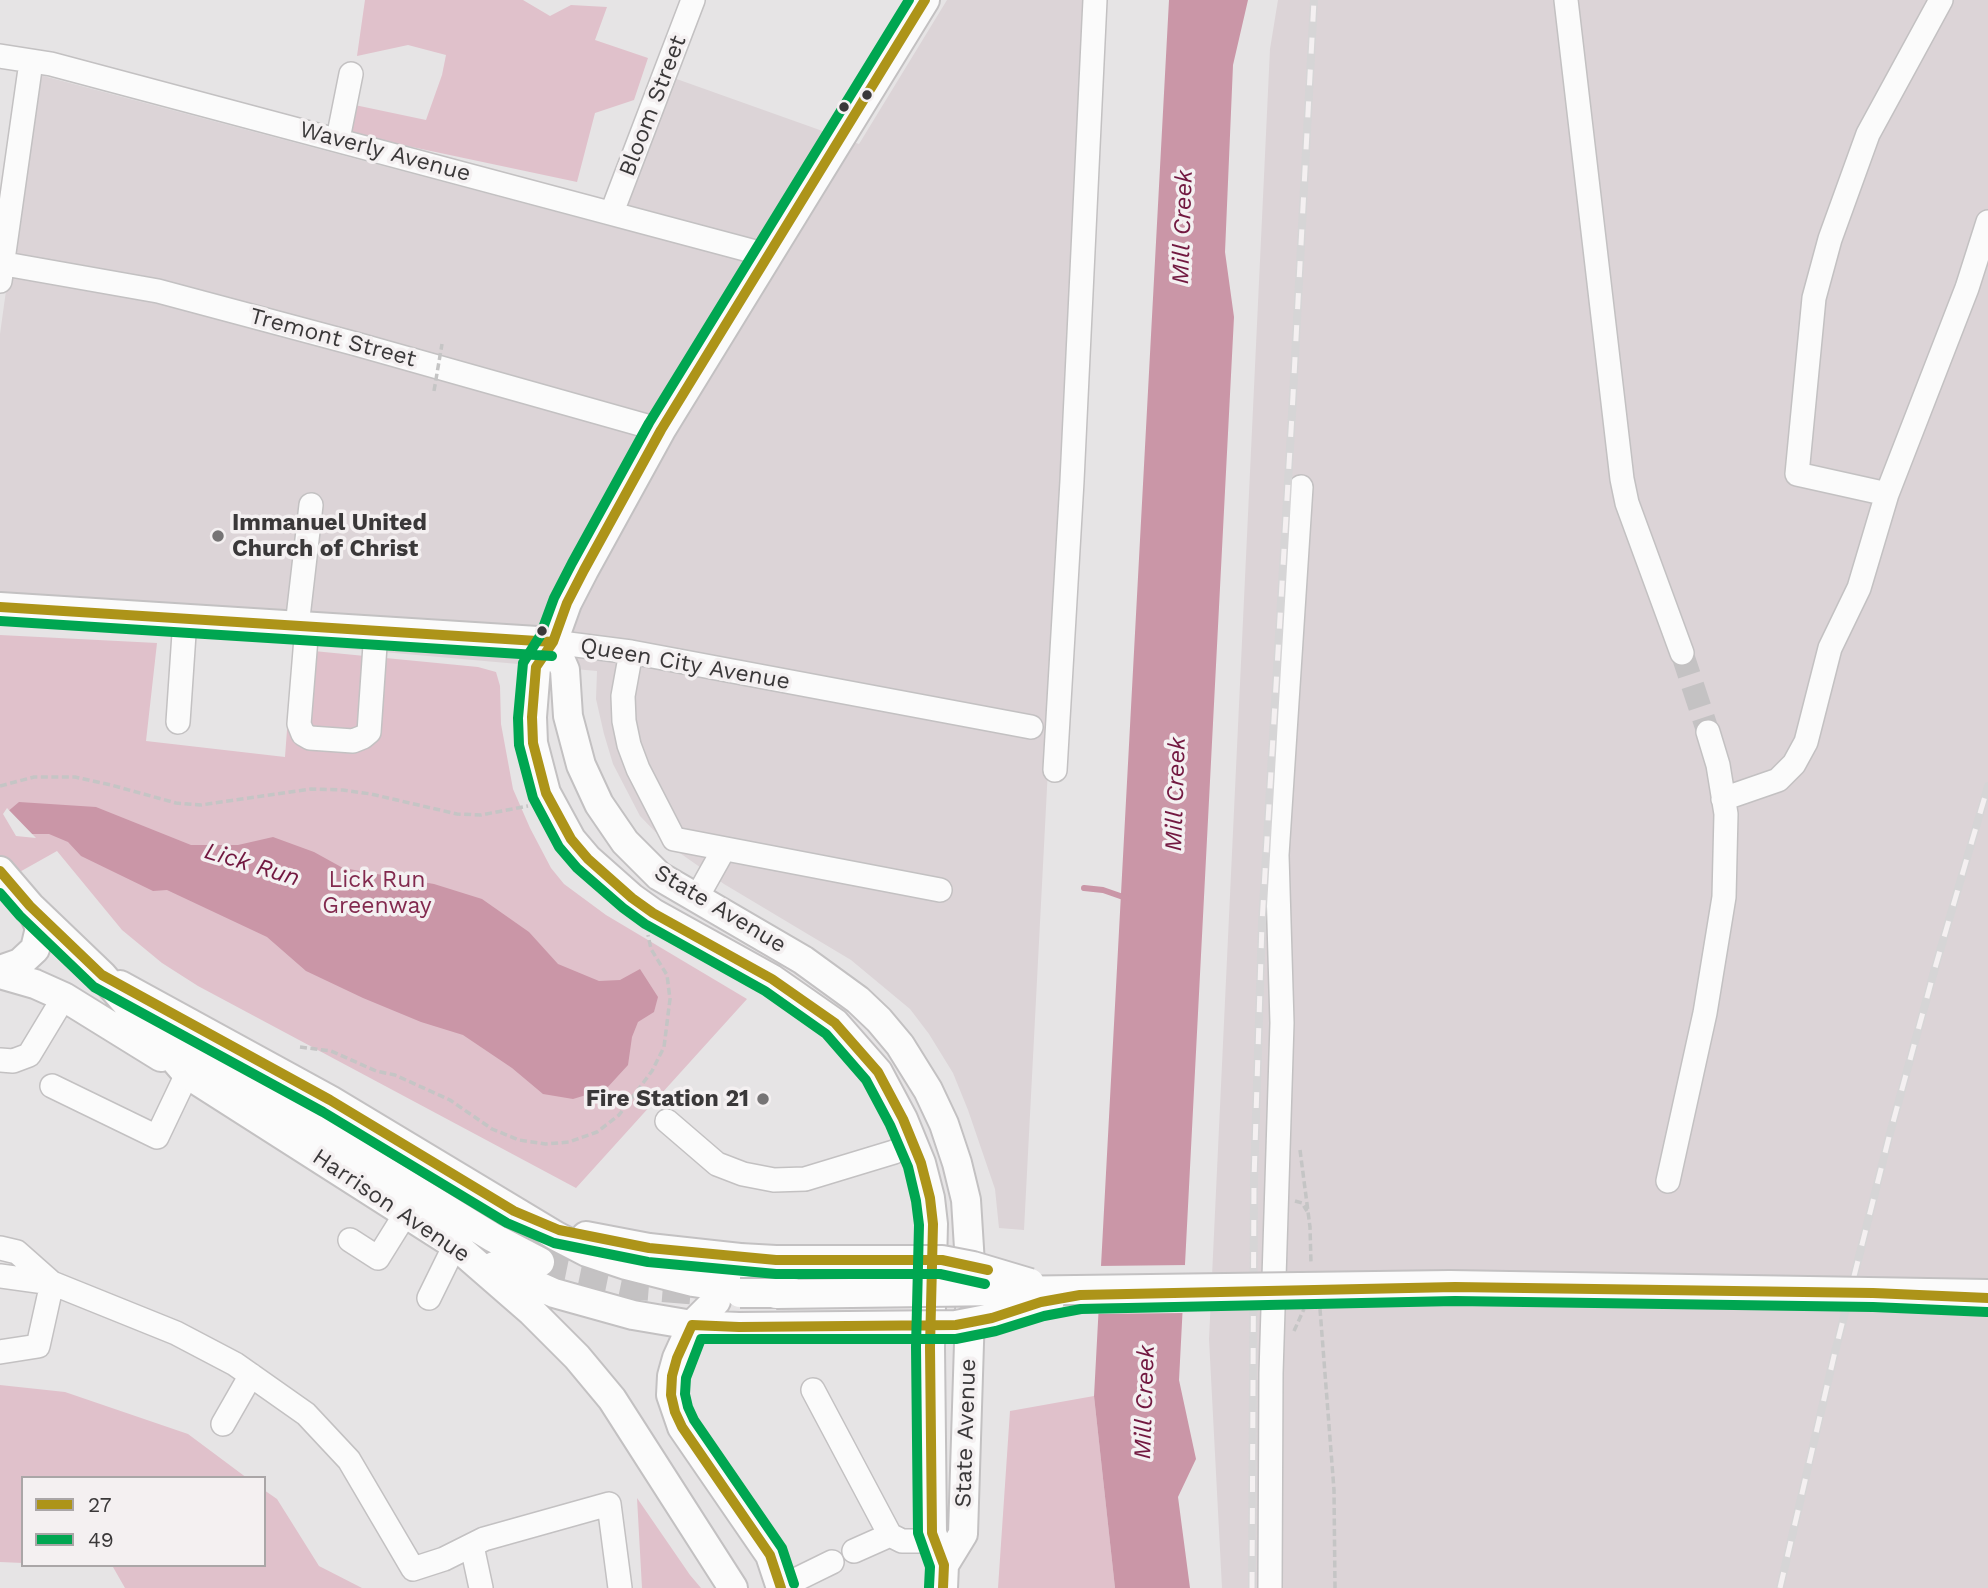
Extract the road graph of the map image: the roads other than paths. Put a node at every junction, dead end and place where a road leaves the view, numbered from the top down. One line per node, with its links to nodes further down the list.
1 (693, 0): 10 (street, Bloom Street)
2 (925, 0): 12 (main road)
3 (1095, 0): 28 (street)
4 (1566, 0): 24 (street)
5 (1941, 0): 16 (street)
6 (0, 56): 7 (street, Waverly Avenue)
7 (30, 62): 9 (street, Waverly Avenue); 13 (street)
8 (351, 74): 9 (street)
9 (338, 139): 10 (street, Waverly Avenue)
10 (612, 212): 12 (street, Waverly Avenue)
11 (1988, 222): 16 (street)
12 (767, 254): 14 (main road)
13 (1, 269): 14 (street, Tremont Street)
14 (661, 430): 22 (main road)
15 (1301, 487): 74 (street)
16 (1887, 494): 29 (street)
17 (311, 505): 20 (street)
18 (0, 607): 19 (main road, Queen City Avenue)
19 (186, 619): 20 (main road, Queen City Avenue); 25 (street)
20 (302, 626): 21 (main road, Queen City Avenue); 21 (street)
21 (376, 631): 22 (main road, Queen City Avenue)
22 (553, 642): 23 (street, Queen City Avenue); 33 (main road, State Avenue); 43 (main road, State Avenue)
23 (631, 652): 26 (street, Queen City Avenue); 30 (street)
24 (1682, 653)
25 (178, 722)
26 (1031, 727)
27 (1708, 732): 29 (street)
28 (1055, 770)
29 (1724, 799): 44 (street)
30 (724, 849): 32 (street); 33 (street)
31 (2, 873): 34 (main road, Harrison Avenue)
32 (940, 890)
33 (696, 899): 69 (main road, State Avenue)
34 (30, 906): 35 (main road); 36 (main road, Harrison Avenue)
35 (0, 972): 37 (main road)
36 (102, 975): 38 (main road, Harrison Avenue); 46 (main road)
37 (64, 997): 39 (street); 40 (main road)
38 (144, 1024): 40 (main road, Harrison Avenue); 50 (main road)
39 (0, 1060)
40 (187, 1074): 41 (street); 45 (main road, Harrison Avenue)
41 (52, 1086)
42 (667, 1121): 43 (street)
43 (913, 1142): 64 (main road, State Avenue)
44 (1668, 1181)
45 (406, 1213): 47 (street); 48 (main road, Harrison Avenue)
46 (558, 1233): 53 (main road, bridge); 54 (main road, bridge)
47 (351, 1240)
48 (455, 1245): 55 (main road); 58 (street); 72 (main road, Harrison Avenue)
49 (0, 1248): 52 (street)
50 (540, 1262)
51 (0, 1276): 52 (street)
52 (52, 1283): 60 (street); 61 (street)
53 (776, 1294): 56 (main road, bridge); 57 (main road, bridge)
54 (1080, 1295): 56 (main road, bridge); 57 (main road, bridge); 59 (main road, bridge)
55 (567, 1296): 57 (main road); 59 (main road)
56 (1988, 1296)
57 (728, 1297): 59 (main road)
58 (429, 1298)
59 (692, 1325): 73 (main road)
60 (0, 1352)
61 (251, 1375): 63 (street); 66 (street)
62 (813, 1390): 65 (street)
63 (223, 1424)
64 (932, 1533): 65 (street); 69 (main road, State Avenue)
65 (890, 1535): 67 (street)
66 (472, 1546): 70 (street); 71 (street)
67 (854, 1551)
68 (832, 1562): 73 (street)
69 (944, 1577)
70 (481, 1588)
71 (620, 1588)
72 (733, 1588)
73 (781, 1588)
74 (1270, 1588)

